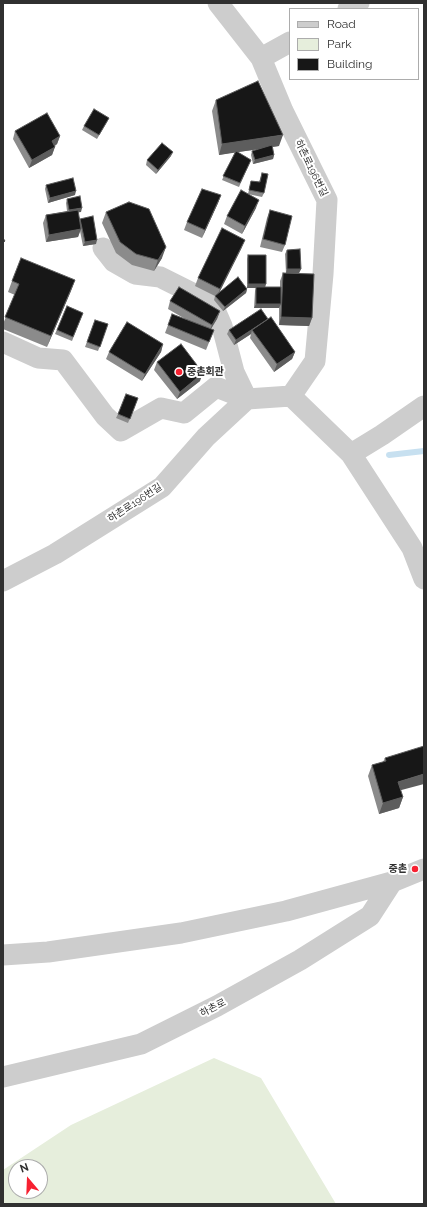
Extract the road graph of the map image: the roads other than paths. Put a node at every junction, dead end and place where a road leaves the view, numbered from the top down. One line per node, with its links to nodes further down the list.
1 (218, 3): 5 (street, 하촌로196번길)
2 (359, 3): 3 (street)
3 (350, 8)
4 (289, 43): 5 (street)
5 (261, 58): 8 (street, 하촌로196번길)
6 (103, 248): 9 (street)
7 (3, 342): 9 (street)
8 (291, 396): 9 (street); 11 (street)
9 (248, 399): 13 (street, 하촌로196번길)
10 (424, 406): 11 (street)
11 (351, 454): 12 (street)
12 (424, 578)
13 (3, 581)
14 (424, 869): 15 (street)
15 (392, 882): 16 (street); 17 (street, 하촌로)
16 (3, 955)
17 (3, 1077)

